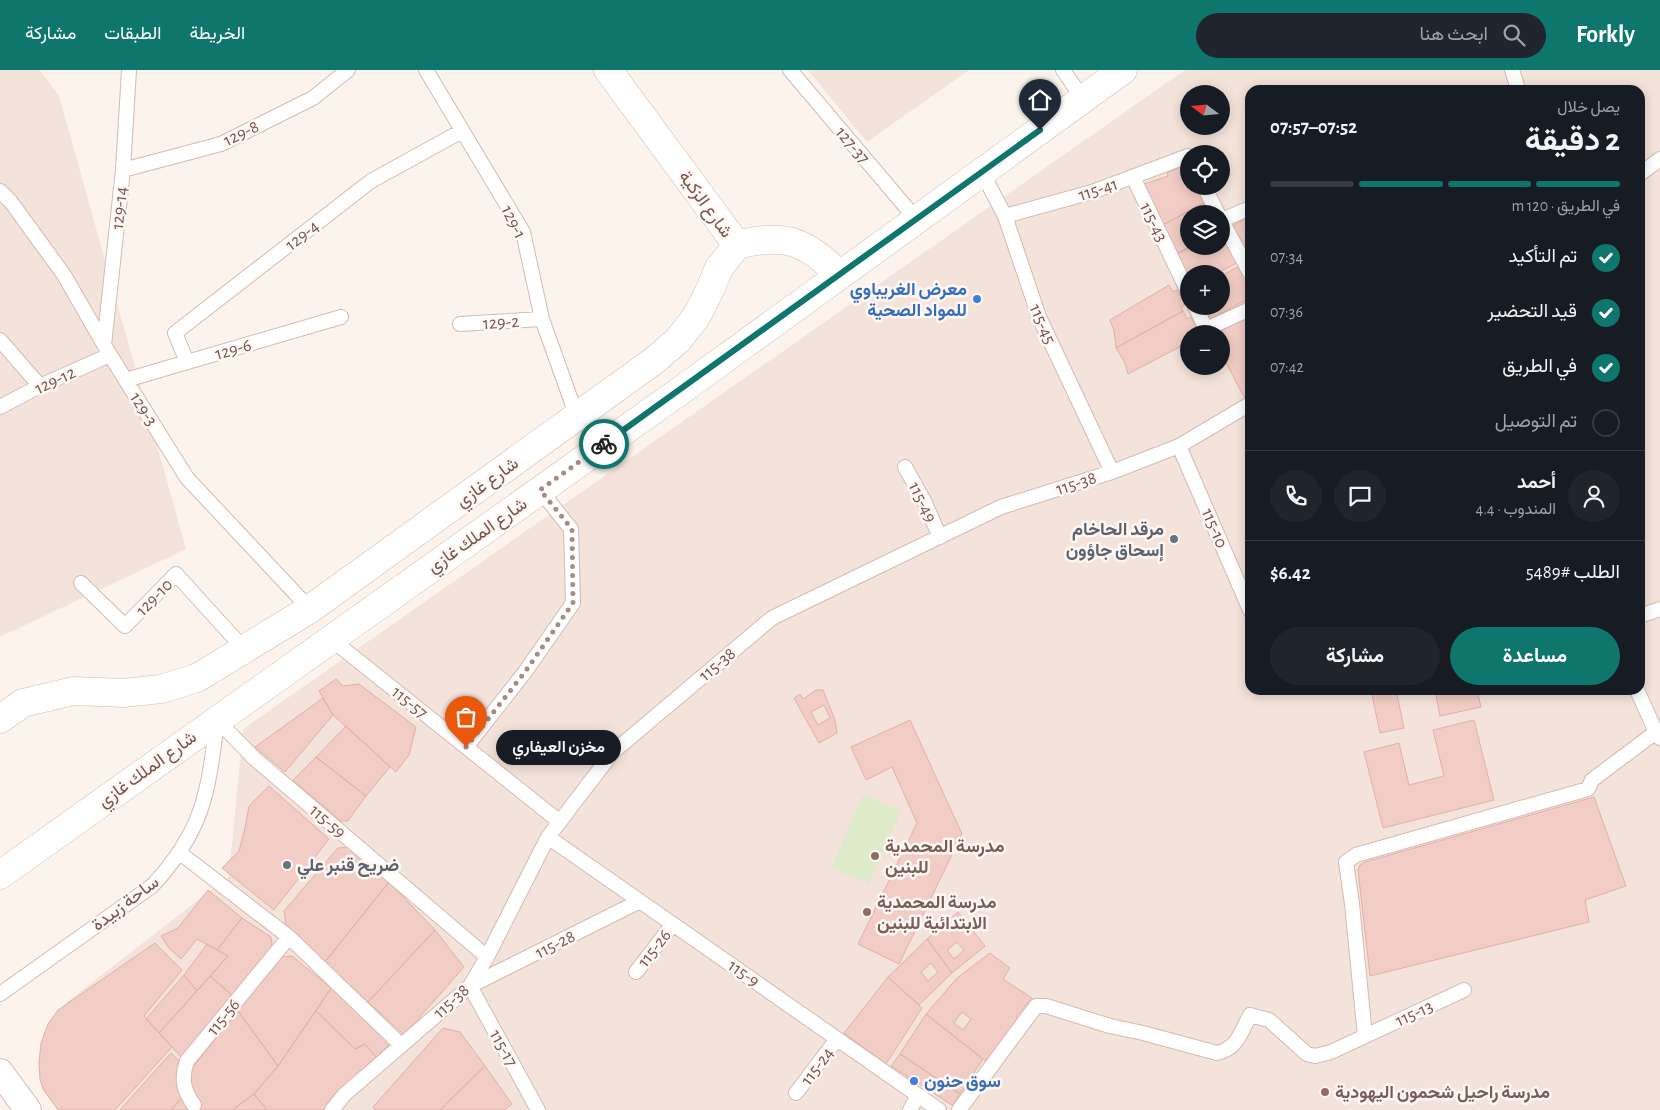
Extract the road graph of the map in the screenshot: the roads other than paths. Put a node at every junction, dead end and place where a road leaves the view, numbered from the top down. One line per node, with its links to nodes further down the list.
1 (129, 70): 14 (lane, 129-14)
2 (348, 70): 14 (lane, 129-8)
3 (426, 70): 11 (lane, 129-1)
4 (608, 70): 24 (street, شارع الزكية)
5 (790, 70): 22 (lane, 127-37)
6 (1064, 70): 10 (lane)
7 (1123, 70): 10 (street, شارع الملك غازي)
8 (1512, 70): 9 (lane)
9 (1517, 85)
10 (1083, 99): 16 (street, شارع الملك غازي)
11 (462, 131): 31 (lane, 129-1); 35 (lane, 129-4)
12 (1180, 159): 17 (lane, 115-41)
13 (1660, 159): 15 (lane)
14 (123, 170): 34 (lane, 129-14)
15 (1645, 170)
16 (982, 172): 20 (lane, 115-45); 22 (street, شارع الملك غازي)
17 (1133, 177): 20 (lane, 115-41); 27 (lane, 115-43)
18 (0, 191): 34 (lane, 129-3)
19 (1245, 210): 21 (lane)
20 (1005, 216): 43 (lane, 115-45)
21 (1230, 216)
22 (916, 220): 26 (street, شارع الملك غازي)
23 (1230, 236): 25 (lane)
24 (737, 246): 26 (street, شارع الزكية); 40 (street, شارع غازي)
25 (1245, 264)
26 (838, 275): 44 (street, شارع الملك غازي)
27 (1180, 275)
28 (1245, 312): 29 (lane)
29 (1200, 315)
30 (341, 317): 35 (lane, 129-6)
31 (542, 318): 32 (lane, 129-2); 40 (lane, 129-1)
32 (460, 324)
33 (0, 340): 37 (lane)
34 (107, 350): 36 (lane, 129-3); 37 (lane, 129-12)
35 (188, 362): 36 (lane, 129-6)
36 (126, 380): 48 (lane, 129-3)
37 (40, 386): 38 (lane, 129-12)
38 (0, 407)
39 (1245, 407): 41 (lane, 115-38)
40 (577, 417): 48 (street, شارع غازي)
41 (1179, 446): 43 (lane, 115-38); 47 (lane, 115-10)
42 (905, 467): 45 (lane, 115-49)
43 (1112, 472): 45 (lane, 115-38)
44 (540, 490): 51 (street, شارع الملك غازي); 57 (lane)
45 (940, 537): 58 (lane, 115-38)
46 (81, 583): 52 (lane, 129-10)
47 (1245, 598)
48 (310, 609): 52 (street, شارع غازي)
49 (1660, 609): 50 (lane)
50 (1645, 614)
51 (331, 639): 55 (street, شارع الملك غازي); 57 (lane, 115-57)
52 (244, 649): 54 (street, شارع غازي)
53 (1639, 695): 56 (lane)
54 (0, 719)
55 (217, 720): 60 (lane, ساحة زبيدة); 61 (street, شارع الملك غازي); 65 (lane, 115-59)
56 (1658, 735): 70 (lane)
57 (466, 747): 58 (lane, 115-57)
58 (560, 822): 59 (lane, 115-38)
59 (548, 837): 62 (lane, 115-9); 65 (lane, 115-38)
60 (180, 854): 64 (lane); 69 (lane, ساحة زبيدة)
61 (0, 874)
62 (640, 901): 63 (lane, 115-9); 67 (lane, 115-28)
63 (672, 924): 66 (lane, 115-26); 71 (lane, 115-9)
64 (289, 937): 72 (lane); 76 (lane, 115-56)
65 (487, 957): 67 (lane, 115-38)
66 (636, 972)
67 (470, 986): 72 (lane, 115-38); 79 (lane, 115-17)
68 (1464, 990): 70 (lane, 115-13)
69 (0, 994)
70 (1365, 1036): 82 (lane, 115-13)
71 (837, 1038): 74 (lane, 115-24); 75 (lane, 115-9)
72 (400, 1044): 78 (lane, 115-38)
73 (0, 1072): 77 (street)
74 (796, 1093)
75 (918, 1095): 80 (lane); 81 (lane, 115-9)
76 (194, 1105)
77 (28, 1110)
78 (332, 1110)
79 (538, 1110)
80 (910, 1110)
81 (939, 1110)
82 (959, 1110)

